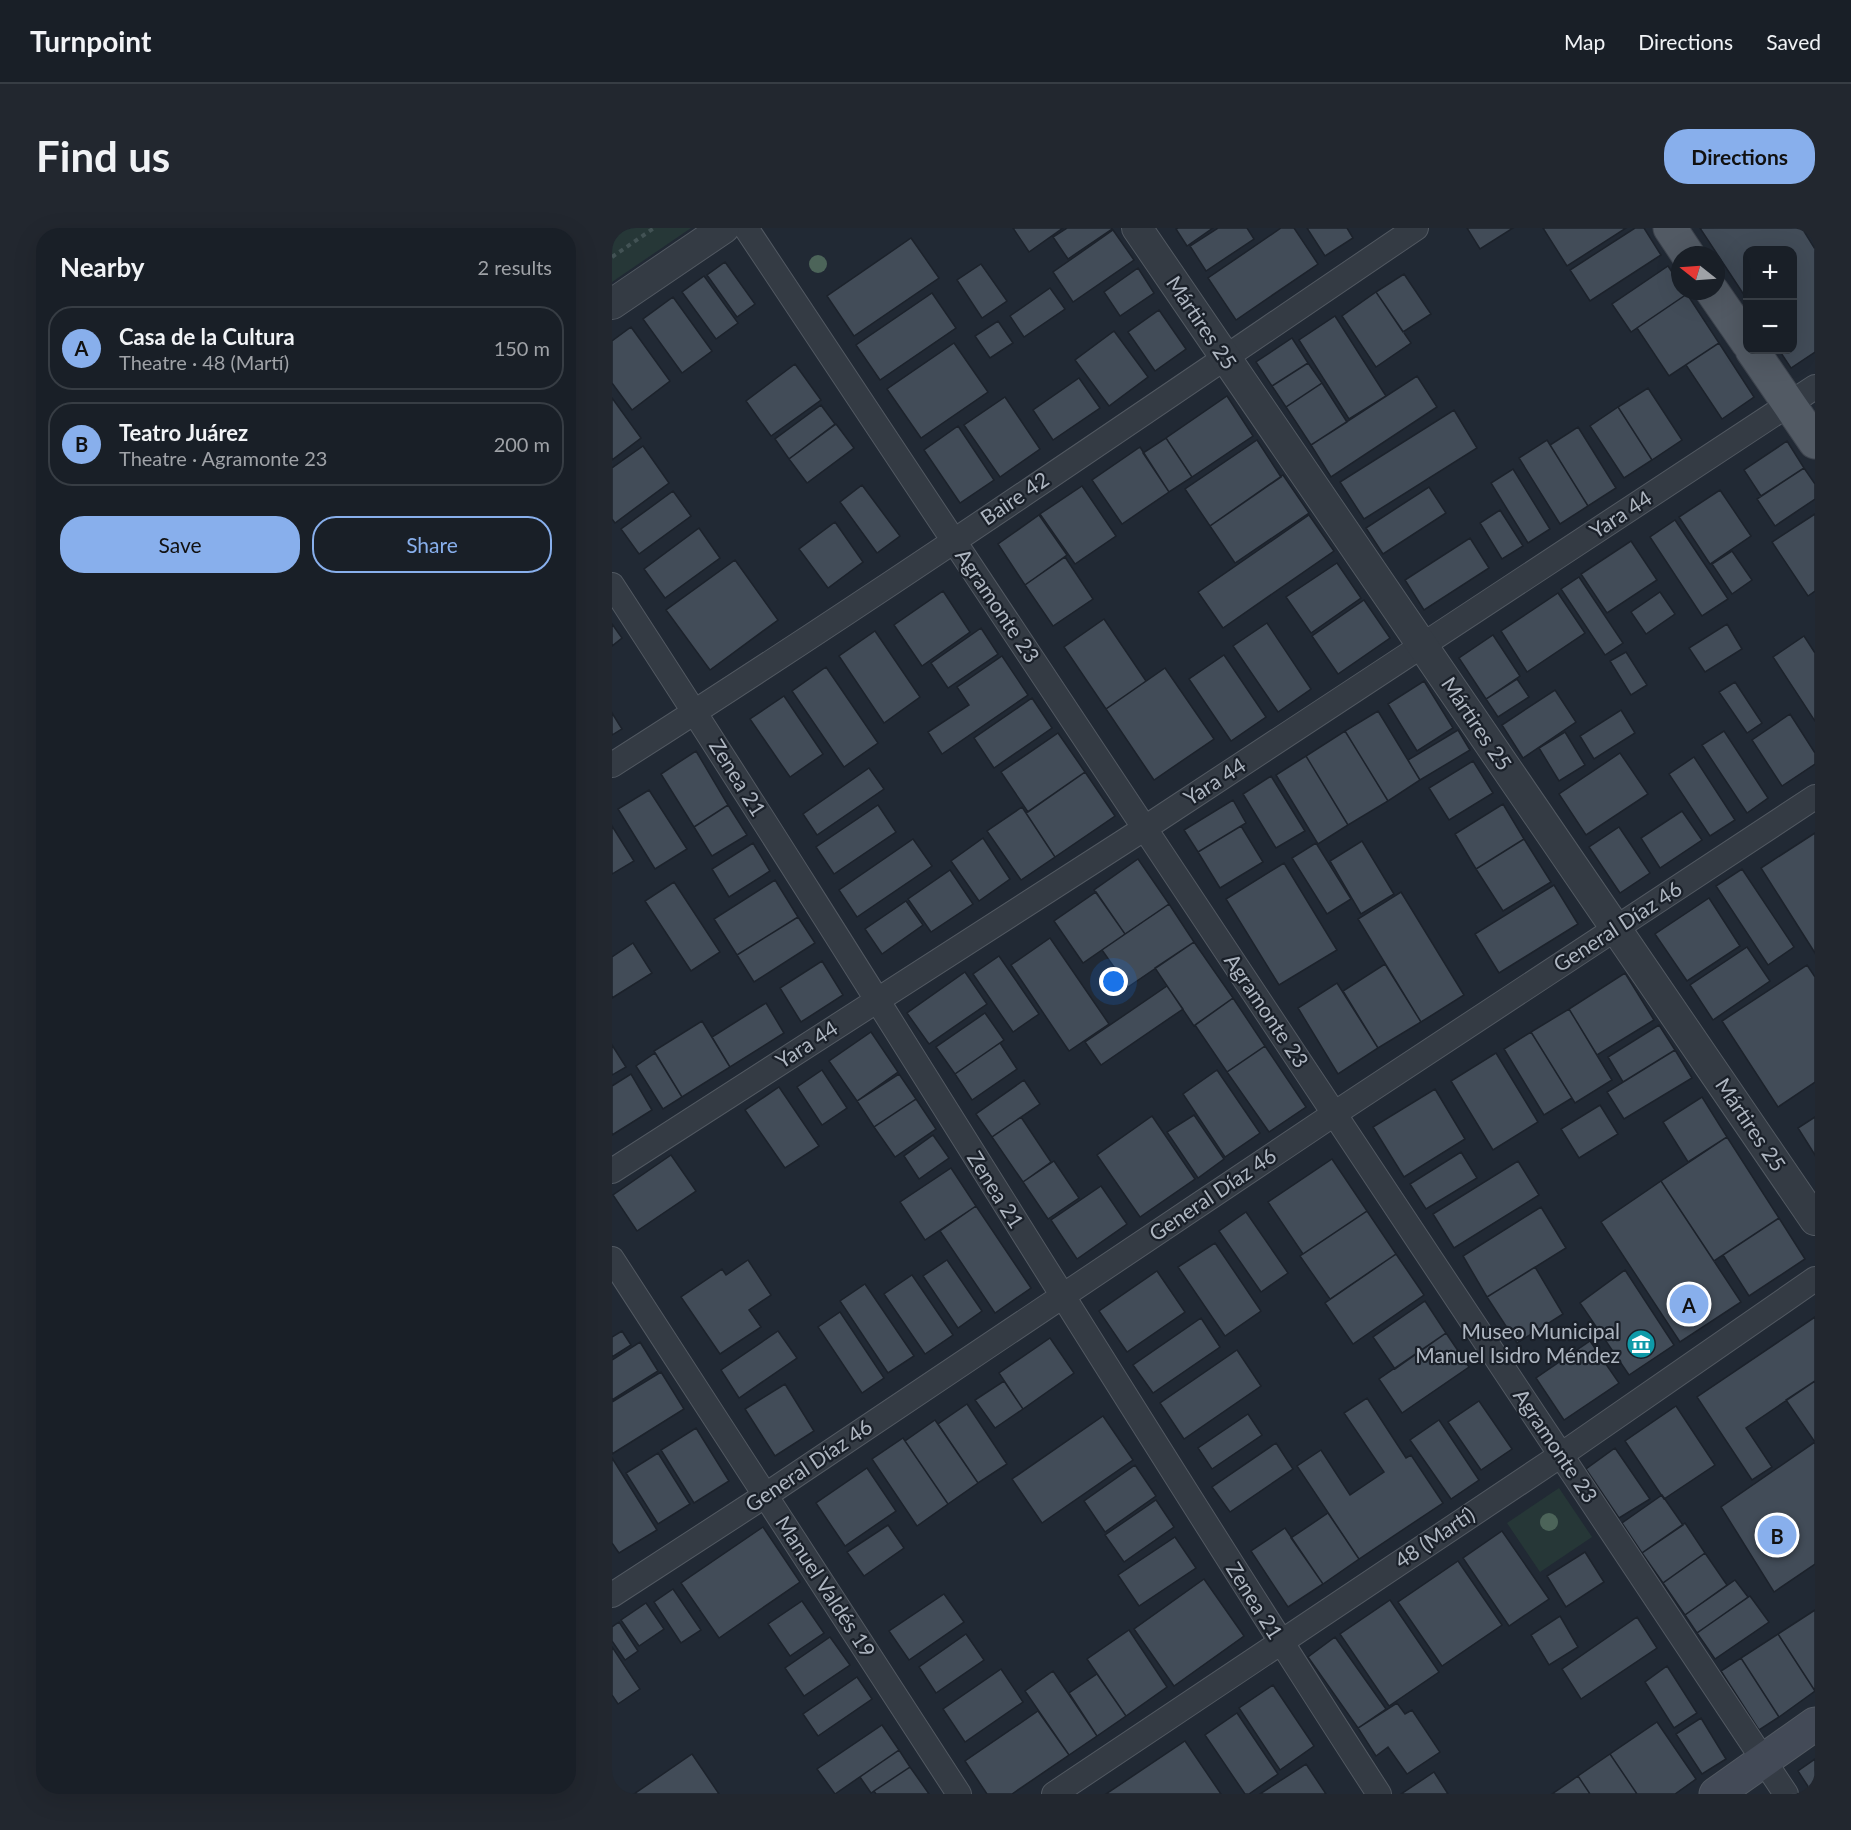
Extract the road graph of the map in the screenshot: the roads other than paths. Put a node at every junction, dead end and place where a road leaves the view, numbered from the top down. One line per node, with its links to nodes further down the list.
1 (724, 228): 8 (street)
2 (746, 228): 14 (street, Agramonte 23)
3 (1137, 228): 11 (street, Mártires 25)
4 (1416, 228): 11 (street, Baire 42)
5 (1670, 228): 6 (main road)
6 (1682, 246)
7 (1718, 300): 9 (main road)
8 (612, 304)
9 (1743, 336)
10 (1756, 354): 12 (main road)
11 (1225, 357): 14 (street, Baire 42); 16 (street, Mártires 25)
12 (1802, 395): 13 (main road); 16 (street, Yara 44)
13 (1815, 442)
14 (954, 541): 17 (street, Baire 42); 20 (street, Agramonte 23)
15 (612, 585): 17 (street, Zenea 21)
16 (1423, 645): 20 (street, Yara 44); 21 (street, Mártires 25)
17 (695, 712): 18 (street, Baire 42); 22 (street, Zenea 21)
18 (612, 765)
19 (1815, 797): 21 (street, General Díaz 46)
20 (1145, 828): 22 (street, Yara 44); 23 (street, Agramonte 23)
21 (1616, 928): 23 (street, General Díaz 46); 25 (street, Mártires 25)
22 (876, 1000): 24 (street, Yara 44); 28 (street, Zenea 21)
23 (1334, 1114): 28 (street, General Díaz 46); 29 (street, Agramonte 23)
24 (612, 1171)
25 (1815, 1220)
26 (612, 1259): 30 (street, Manuel Valdés 19)
27 (1815, 1279): 29 (street, 48 (Martí))
28 (1062, 1297): 30 (street, General Díaz 46); 32 (street, Zenea 21)
29 (1561, 1455): 32 (street, 48 (Martí)); 34 (street, Agramonte 23)
30 (766, 1495): 31 (street, General Díaz 46); 35 (street, Manuel Valdés 19)
31 (612, 1595)
32 (1280, 1642): 36 (street, 48 (Martí)); 37 (street, Zenea 21)
33 (1815, 1724): 34 (main road)
34 (1764, 1761): 38 (main road); 39 (street, Agramonte 23)
35 (959, 1794)
36 (1054, 1794)
37 (1378, 1794)
38 (1716, 1794)
39 (1786, 1794)

